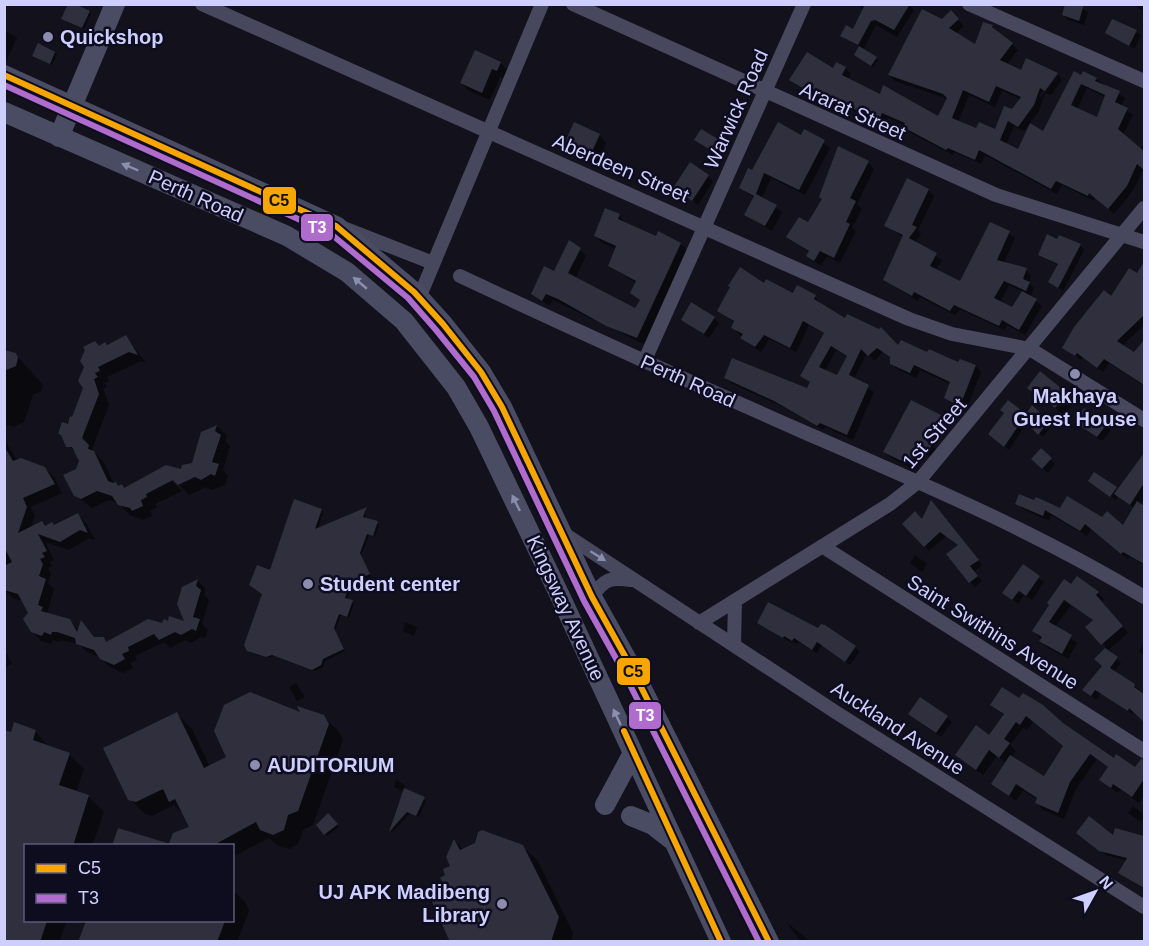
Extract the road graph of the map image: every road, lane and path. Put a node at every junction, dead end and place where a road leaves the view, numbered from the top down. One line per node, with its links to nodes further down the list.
1 (116, 4): 10 (main road)
2 (202, 4): 12 (street, Aberdeen Street)
3 (542, 4): 12 (street)
4 (573, 4): 9 (street, Ararat Street)
5 (804, 4): 9 (street, Warwick Road)
6 (969, 4): 8 (street)
7 (4, 75): 10 (main road, Perth Road)
8 (1144, 81)
9 (765, 93): 16 (street, Warwick Road); 17 (street, Ararat Street)
10 (73, 104): 13 (main road); 15 (main road, Perth Road)
11 (4, 112): 13 (main road, Perth Road)
12 (487, 132): 16 (street, Aberdeen Street); 19 (street)
13 (59, 137): 22 (main road, Perth Road, one-way to 13)
14 (1144, 208): 17 (street, 1st Street)
15 (336, 226): 19 (street); 21 (main road, Kingsway Avenue)
16 (705, 226): 23 (street, Aberdeen Street); 24 (street, Warwick Road)
17 (1124, 234): 18 (street, Ararat Street); 23 (street, 1st Street)
18 (1144, 242)
19 (434, 263): 21 (street)
20 (460, 276): 24 (street, Perth Road)
21 (420, 298): 27 (main road, Kingsway Avenue)
22 (404, 321): 36 (main road, Kingsway Avenue, one-way to 22)
23 (1030, 349): 25 (street, Aberdeen Street); 26 (street, 1st Street)
24 (644, 362): 26 (street, Perth Road)
25 (1144, 420)
26 (918, 482): 28 (street, 1st Street); 31 (street, Perth Road)
27 (563, 533): 29 (street, Auckland Avenue, one-way to 29); 30 (main road, Kingsway Avenue)
28 (822, 546): 32 (street, 1st Street); 35 (street, Saint Swithins Avenue)
29 (631, 580): 30 (street); 33 (street, Auckland Avenue)
30 (592, 597): 42 (main road, Kingsway Avenue)
31 (1144, 597)
32 (735, 601): 33 (street, 1st Street); 34 (street)
33 (699, 623): 34 (street, Auckland Avenue)
34 (734, 645): 40 (street, Auckland Avenue)
35 (1144, 751)
36 (633, 753): 37 (main road); 39 (main road, Kingsway Avenue)
37 (605, 805)
38 (631, 816): 39 (main road)
39 (673, 841): 41 (main road, Kingsway Avenue)
40 (1144, 907)
41 (721, 942)
42 (769, 942)

